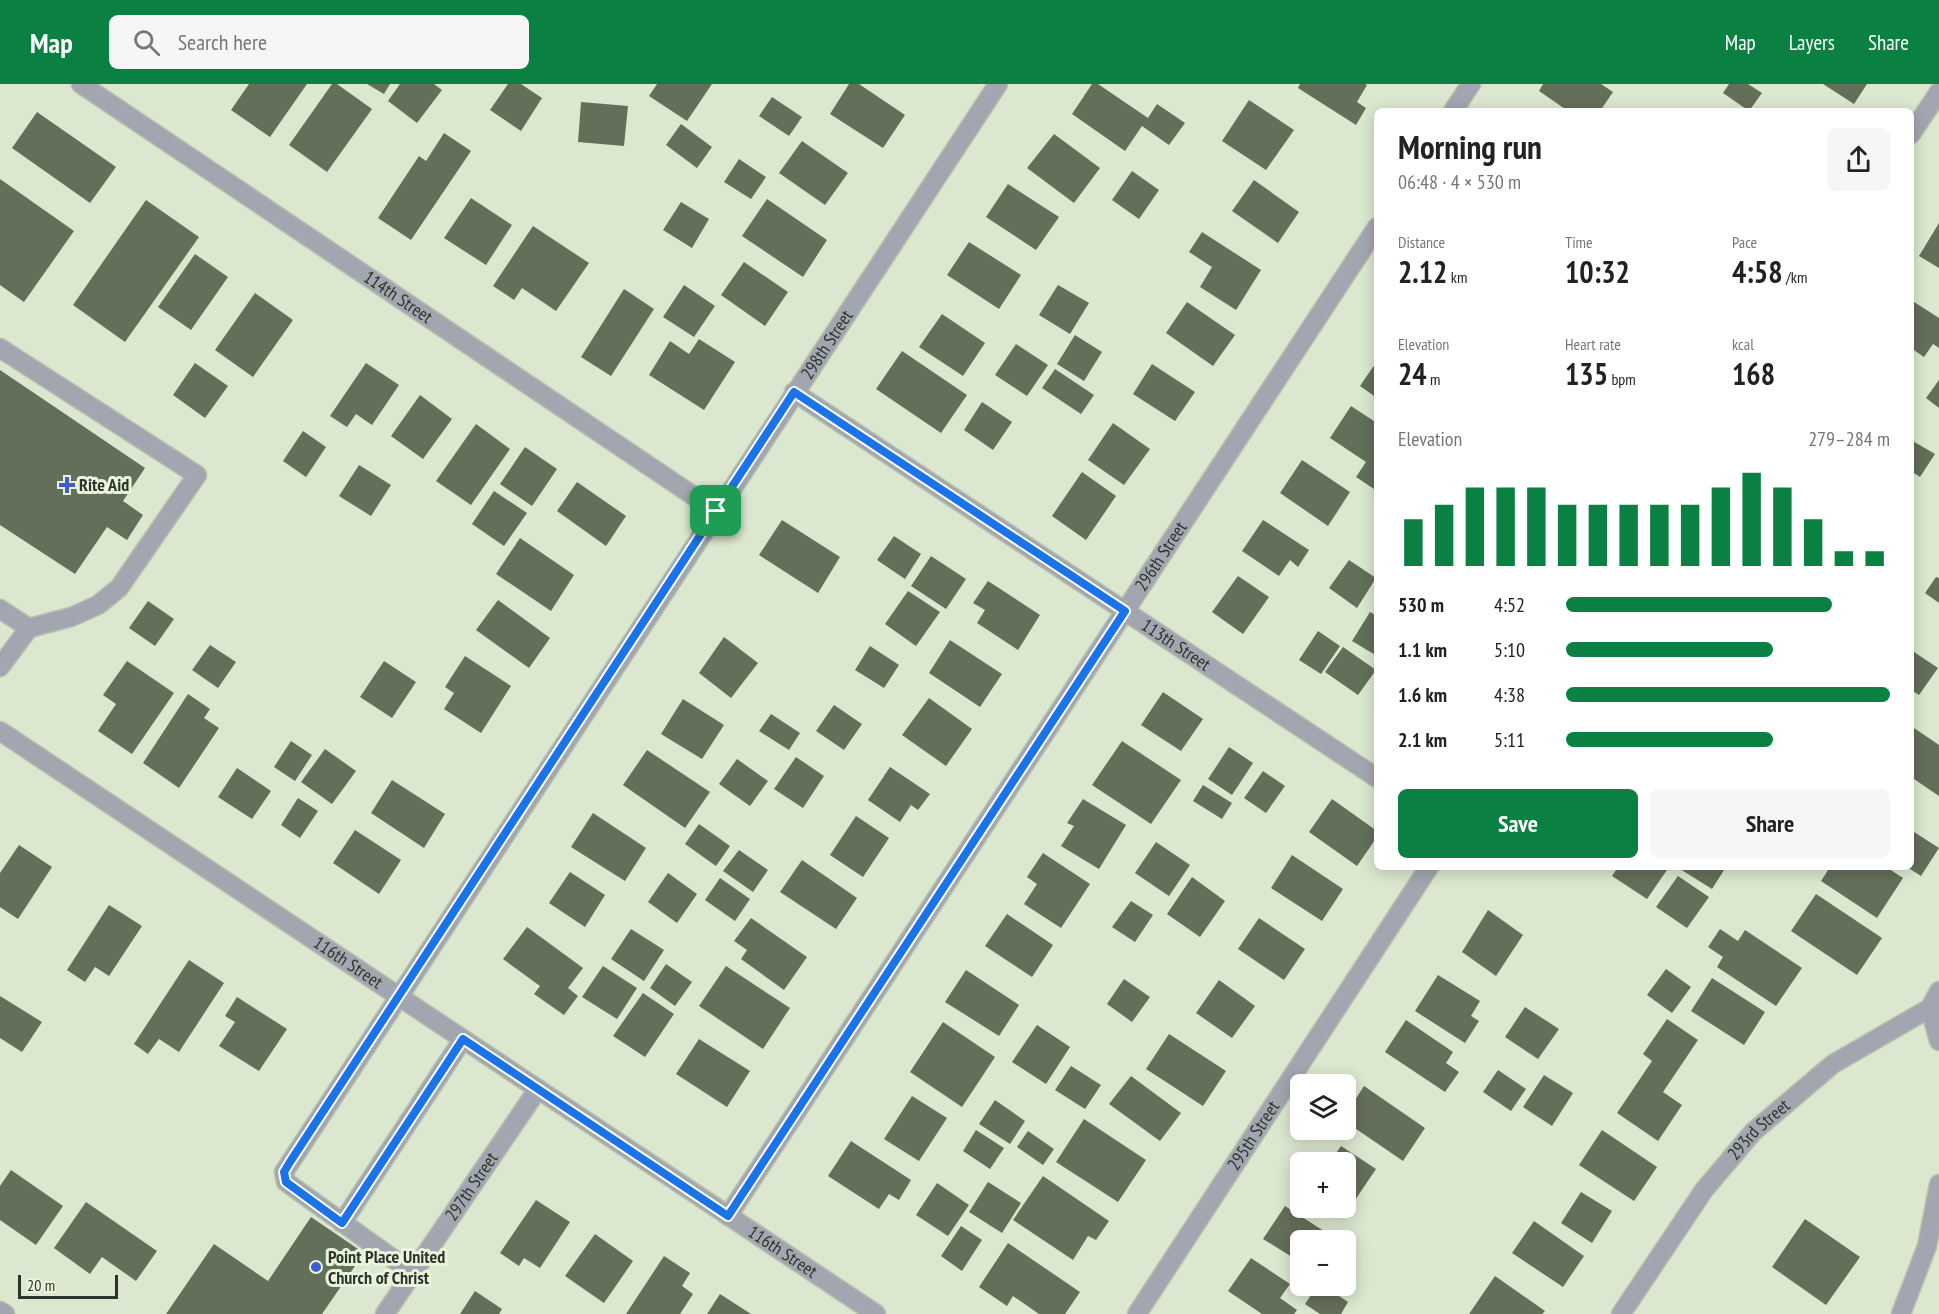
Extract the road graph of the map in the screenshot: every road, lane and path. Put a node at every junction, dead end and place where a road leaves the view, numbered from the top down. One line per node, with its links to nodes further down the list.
1 (81, 84): 10 (street, 114th Street)
2 (998, 84): 9 (street, 298th Street)
3 (1471, 84): 5 (street)
4 (1939, 92): 6 (street)
5 (1456, 108)
6 (1914, 130)
7 (1374, 232): 12 (street, 296th Street)
8 (0, 348): 13 (street)
9 (794, 392): 10 (street, 298th Street); 12 (street, 113th Street)
10 (716, 511): 19 (street, 298th Street)
11 (0, 609): 13 (street)
12 (1125, 611): 16 (street, 113th Street); 25 (street, 296th Street)
13 (28, 628): 14 (street)
14 (0, 667)
15 (0, 731): 19 (street, 116th Street)
16 (1374, 776)
17 (1427, 870): 32 (street, 295th Street)
18 (1939, 991): 20 (street)
19 (399, 997): 21 (street, 116th Street); 26 (street, 298th Street)
20 (1930, 1008): 22 (street); 33 (street, 293rd Street)
21 (463, 1039): 23 (street, 116th Street); 26 (street)
22 (1939, 1041)
23 (538, 1089): 25 (street, 116th Street); 27 (street, 297th Street)
24 (1939, 1184): 34 (street)
25 (728, 1216): 31 (street, 116th Street)
26 (342, 1223): 27 (street, 298th Street)
27 (413, 1273): 30 (street, 297th Street)
28 (0, 1311): 29 (street)
29 (5, 1314)
30 (385, 1314)
31 (876, 1314)
32 (1137, 1314)
33 (1621, 1314)
34 (1901, 1314)

